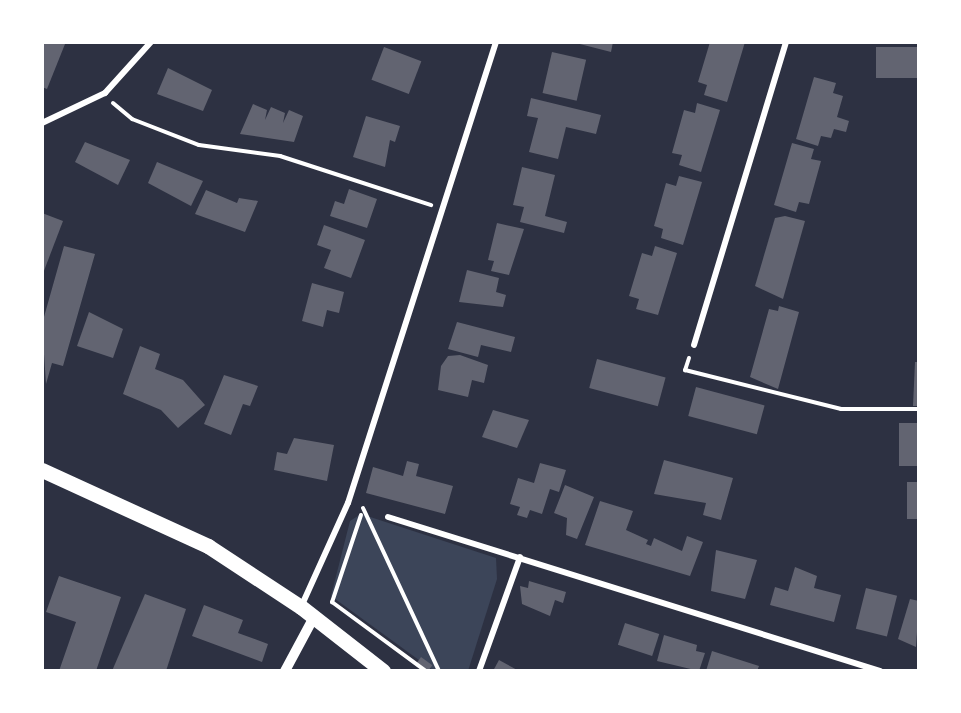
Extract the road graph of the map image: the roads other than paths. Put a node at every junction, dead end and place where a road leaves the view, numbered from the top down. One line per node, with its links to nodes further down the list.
1 (151, 42): 4 (street)
2 (496, 42): 9 (street)
3 (786, 42): 5 (street)
4 (42, 123)
5 (694, 345)
6 (42, 470): 9 (main road)
7 (388, 517): 8 (street)
8 (520, 557): 13 (street); 14 (street)
9 (301, 607): 10 (main road)
10 (314, 617): 11 (street); 12 (main road)
11 (285, 671)
12 (383, 671)
13 (479, 671)
14 (880, 671)

